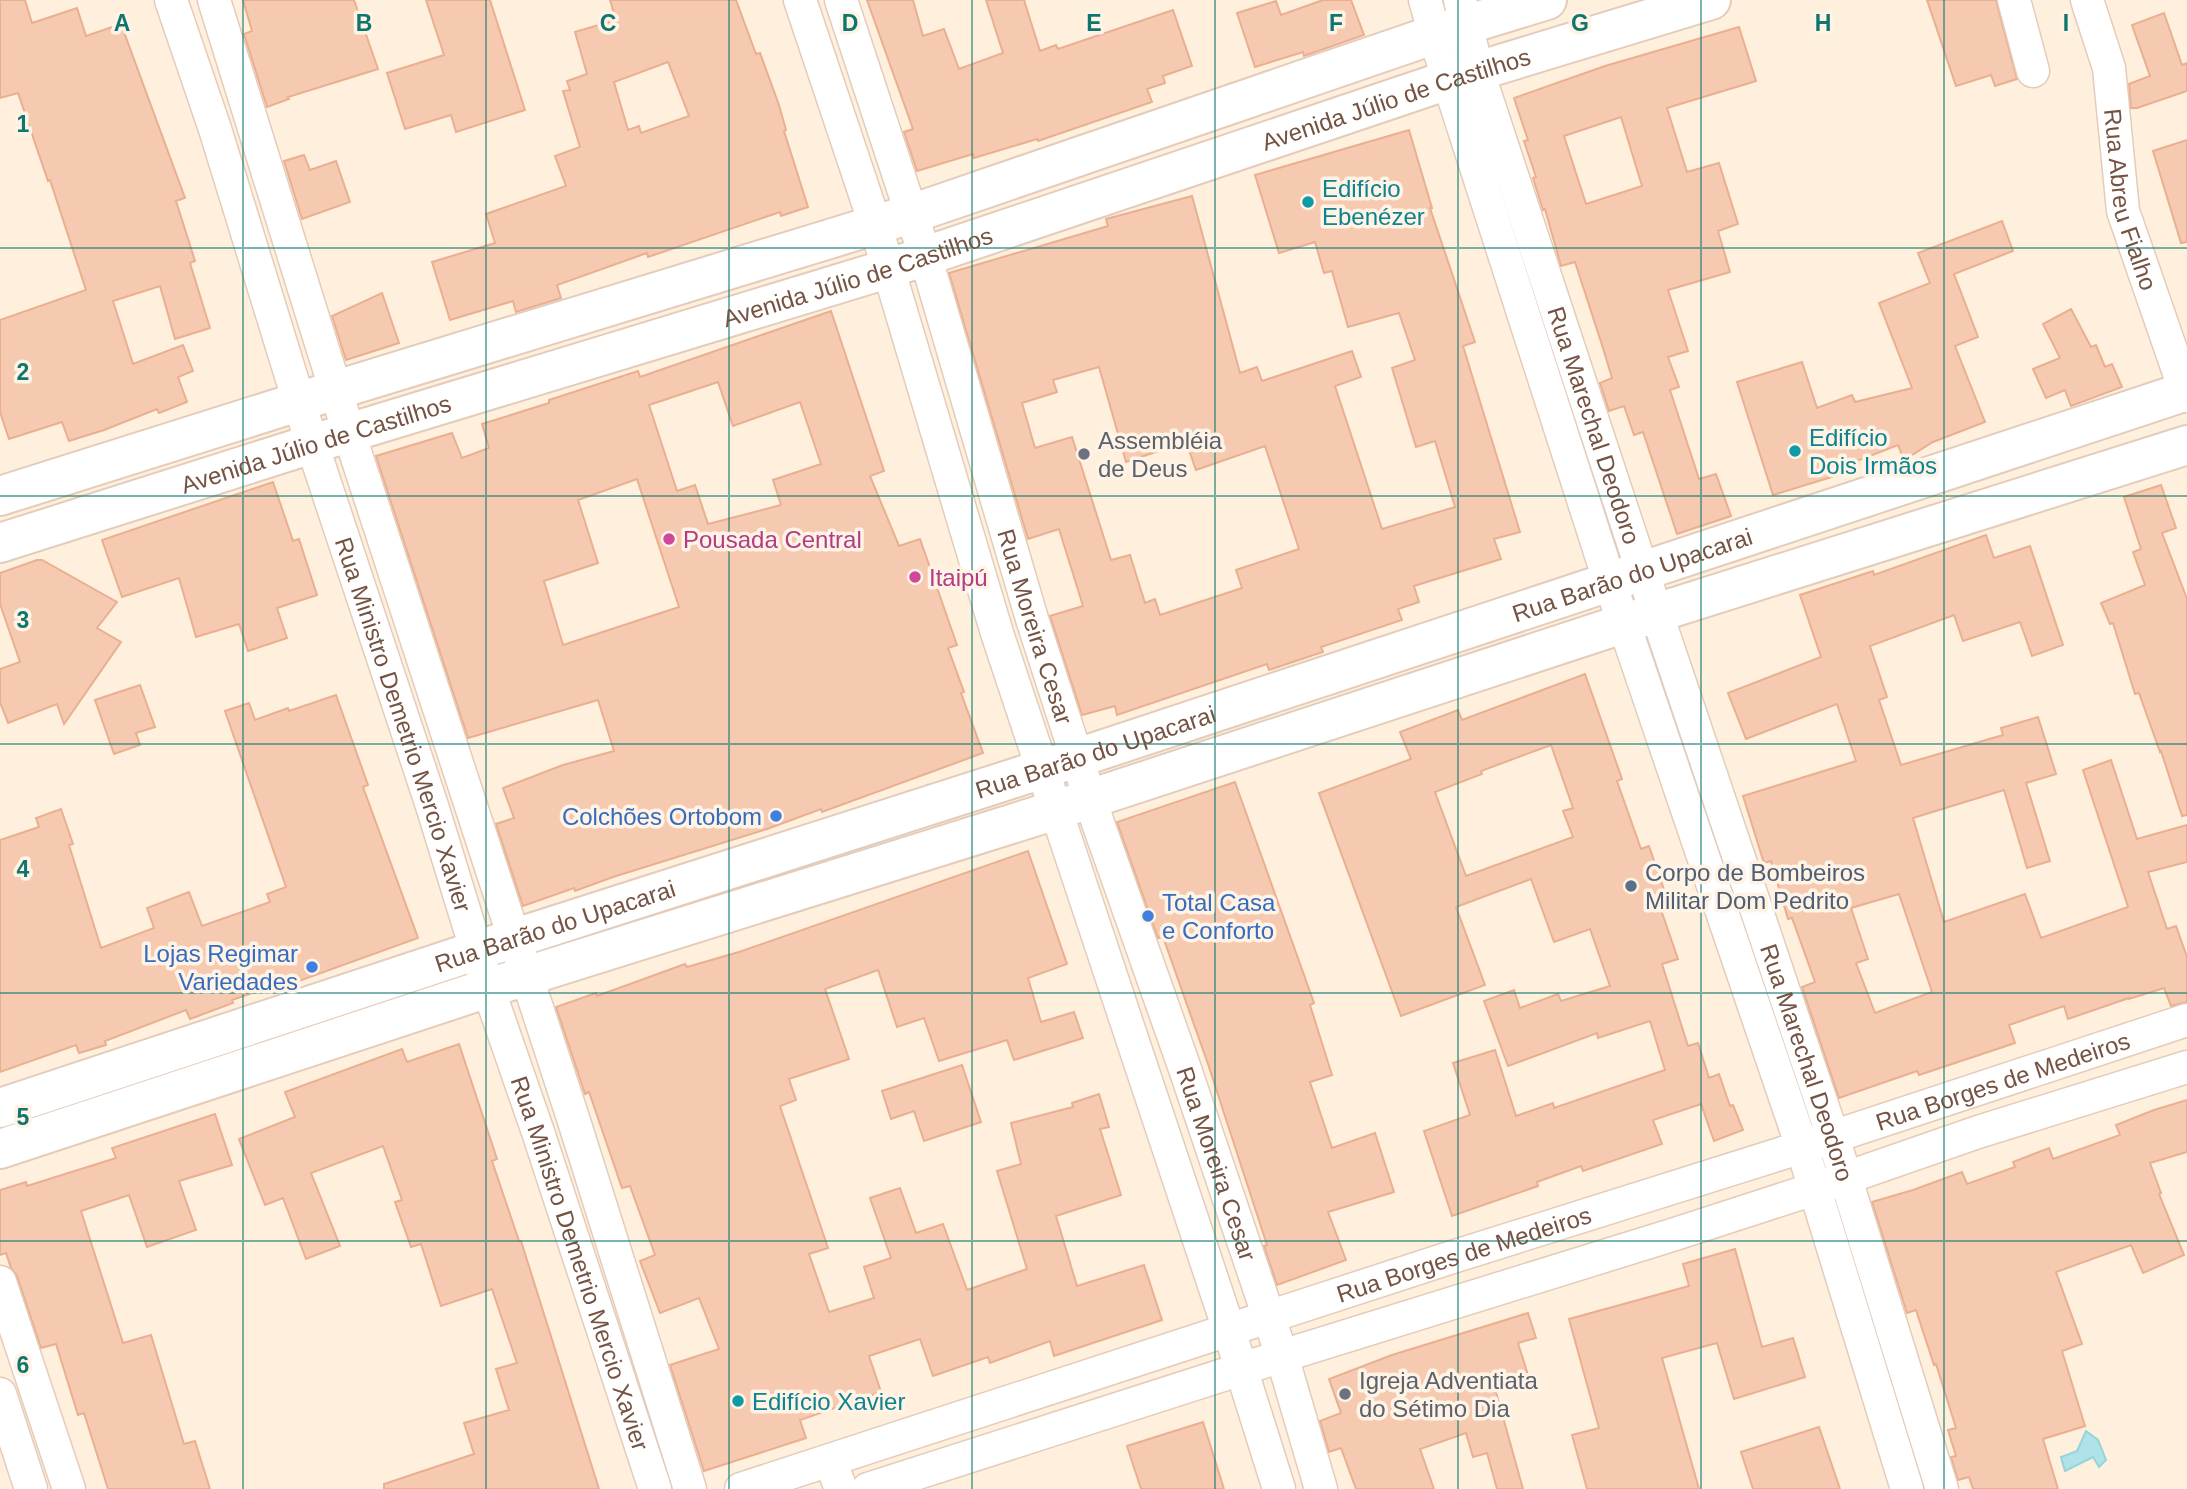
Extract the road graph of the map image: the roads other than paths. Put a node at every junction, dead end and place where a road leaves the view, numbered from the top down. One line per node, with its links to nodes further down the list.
1 (171, 0): 17 (street, Rua Ministro Demetrio Mercio Xavier)
2 (214, 0): 15 (street, Rua Ministro Demetrio Mercio Xavier)
3 (800, 0): 11 (street, Rua Moreira Cesar)
4 (841, 0): 10 (street, Rua Moreira Cesar)
5 (1547, 0): 9 (street, Avenida Júlio de Castilhos)
6 (1711, 0): 13 (street, Avenida Júlio de Castilhos)
7 (2014, 0): 12 (street)
8 (2087, 0): 27 (street, Rua Abreu Fialho)
9 (1447, 15): 13 (street, Rua Marechal Deodoro); 14 (street, Avenida Júlio de Castilhos)
10 (856, 45): 11 (street); 20 (street, Rua Moreira Cesar)
11 (819, 58): 20 (street, Rua Moreira Cesar)
12 (2033, 71)
13 (1463, 76): 16 (street, Avenida Júlio de Castilhos); 23 (street, Rua Marechal Deodoro); 24 (street, Rua Marechal Deodoro)
14 (1309, 78): 16 (street); 18 (street, Avenida Júlio de Castilhos)
15 (250, 119): 17 (street); 26 (street, Rua Ministro Demetrio Mercio Xavier)
16 (1325, 122): 19 (street, Avenida Júlio de Castilhos)
17 (215, 129): 29 (street, Rua Ministro Demetrio Mercio Xavier)
18 (1058, 163): 19 (street); 20 (street, Avenida Júlio de Castilhos)
19 (1069, 207): 21 (street, Avenida Júlio de Castilhos)
20 (893, 219): 21 (street, Rua Moreira Cesar); 22 (street, Rua Moreira Cesar); 26 (street, Avenida Júlio de Castilhos)
21 (925, 256): 22 (street, Avenida Júlio de Castilhos); 25 (street, Rua Moreira Cesar)
22 (887, 269): 28 (street, Rua Moreira Cesar); 30 (street, Avenida Júlio de Castilhos)
23 (1560, 320): 24 (street); 39 (street, Rua Marechal Deodoro)
24 (1529, 330): 39 (street, Rua Marechal Deodoro)
25 (964, 388): 28 (street); 40 (street, Rua Moreira Cesar)
26 (336, 390): 29 (street, Avenida Júlio de Castilhos); 30 (street, Rua Ministro Demetrio Mercio Xavier)
27 (2186, 393): 34 (street, Rua Barão do Upacarai)
28 (926, 398): 42 (street, Rua Moreira Cesar)
29 (300, 402): 31 (street, Rua Ministro Demetrio Mercio Xavier); 33 (street, Avenida Júlio de Castilhos)
30 (349, 433): 31 (street, Avenida Júlio de Castilhos); 44 (street, Rua Ministro Demetrio Mercio Xavier)
31 (312, 444): 35 (street, Avenida Júlio de Castilhos); 46 (street, Rua Ministro Demetrio Mercio Xavier)
32 (2187, 445): 37 (street, Rua Barão do Upacarai)
33 (146, 450): 35 (street); 36 (street, Avenida Júlio de Castilhos)
34 (1881, 492): 37 (street); 39 (street, Rua Barão do Upacarai)
35 (158, 493): 38 (street, Avenida Júlio de Castilhos)
36 (0, 496)
37 (1895, 537): 41 (street, Rua Barão do Upacarai)
38 (0, 543)
39 (1626, 577): 41 (street, Rua Marechal Deodoro); 43 (street, Rua Barão do Upacarai)
40 (1032, 619): 42 (street); 43 (street, Rua Moreira Cesar)
41 (1640, 619): 45 (street, Rua Barão do Upacarai); 47 (street, Rua Marechal Deodoro); 48 (street, Rua Marechal Deodoro)
42 (997, 633): 43 (street, Rua Moreira Cesar)
43 (1060, 764): 45 (street, Rua Moreira Cesar); 49 (street, Rua Barão do Upacarai)
44 (468, 798): 46 (street); 49 (street, Rua Ministro Demetrio Mercio Xavier)
45 (1072, 803): 51 (street, Rua Barão do Upacarai); 54 (street, Rua Moreira Cesar); 56 (street, Rua Moreira Cesar)
46 (433, 808): 50 (street, Rua Ministro Demetrio Mercio Xavier)
47 (1740, 861): 48 (street); 60 (street, Rua Marechal Deodoro)
48 (1709, 872): 61 (street, Rua Marechal Deodoro)
49 (514, 938): 50 (street, Rua Barão do Upacarai); 51 (street, Rua Ministro Demetrio Mercio Xavier)
50 (478, 950): 52 (street, Rua Ministro Demetrio Mercio Xavier); 58 (street, Rua Barão do Upacarai)
51 (526, 975): 52 (street, Rua Barão do Upacarai); 71 (street, Rua Ministro Demetrio Mercio Xavier)
52 (488, 988): 62 (street, Rua Barão do Upacarai); 74 (street, Rua Ministro Demetrio Mercio Xavier)
53 (2187, 1020): 57 (street, Rua Borges de Medeiros)
54 (1184, 1066): 56 (street); 68 (street, Rua Moreira Cesar)
55 (2187, 1067): 59 (street, Rua Borges de Medeiros)
56 (1146, 1079): 69 (street, Rua Moreira Cesar)
57 (1967, 1093): 59 (street); 60 (street, Rua Borges de Medeiros)
58 (0, 1108)
59 (1978, 1132): 63 (street, Rua Borges de Medeiros)
60 (1833, 1137): 61 (street, Rua Borges de Medeiros); 63 (street, Rua Marechal Deodoro)
61 (1802, 1147): 64 (street, Rua Marechal Deodoro); 65 (street, Rua Borges de Medeiros)
62 (0, 1149)
63 (1846, 1178): 64 (street, Rua Borges de Medeiros); 77 (street, Rua Marechal Deodoro)
64 (1814, 1189): 66 (street, Rua Borges de Medeiros); 78 (street, Rua Marechal Deodoro)
65 (1662, 1191): 66 (street); 68 (street, Rua Borges de Medeiros)
66 (1672, 1235): 70 (street, Rua Borges de Medeiros)
67 (0, 1282): 79 (street)
68 (1269, 1318): 69 (street, Rua Borges de Medeiros); 70 (street, Rua Moreira Cesar)
69 (1230, 1330): 72 (street, Rua Moreira Cesar); 73 (street, Rua Borges de Medeiros)
70 (1282, 1356): 72 (street, Rua Borges de Medeiros); 89 (street, Rua Moreira Cesar)
71 (652, 1367): 74 (street); 85 (street, Rua Ministro Demetrio Mercio Xavier)
72 (1242, 1369): 76 (street, Rua Borges de Medeiros); 88 (street, Rua Moreira Cesar)
73 (1098, 1373): 76 (street); 81 (street, Rua Borges de Medeiros)
74 (618, 1376): 84 (street, Rua Ministro Demetrio Mercio Xavier)
75 (0, 1394): 80 (street)
76 (1110, 1411): 87 (street, Rua Borges de Medeiros)
77 (1922, 1421): 78 (street); 91 (street, Rua Marechal Deodoro)
78 (1889, 1429): 90 (street, Rua Marechal Deodoro)
79 (49, 1431): 80 (street); 83 (street)
80 (15, 1440): 82 (street)
81 (835, 1475): 86 (street, Rua Borges de Medeiros)
82 (31, 1489)
83 (69, 1489)
84 (655, 1489)
85 (690, 1489)
86 (741, 1489)
87 (867, 1489)
88 (1279, 1489)
89 (1321, 1489)
90 (1907, 1489)
91 (1942, 1489)

